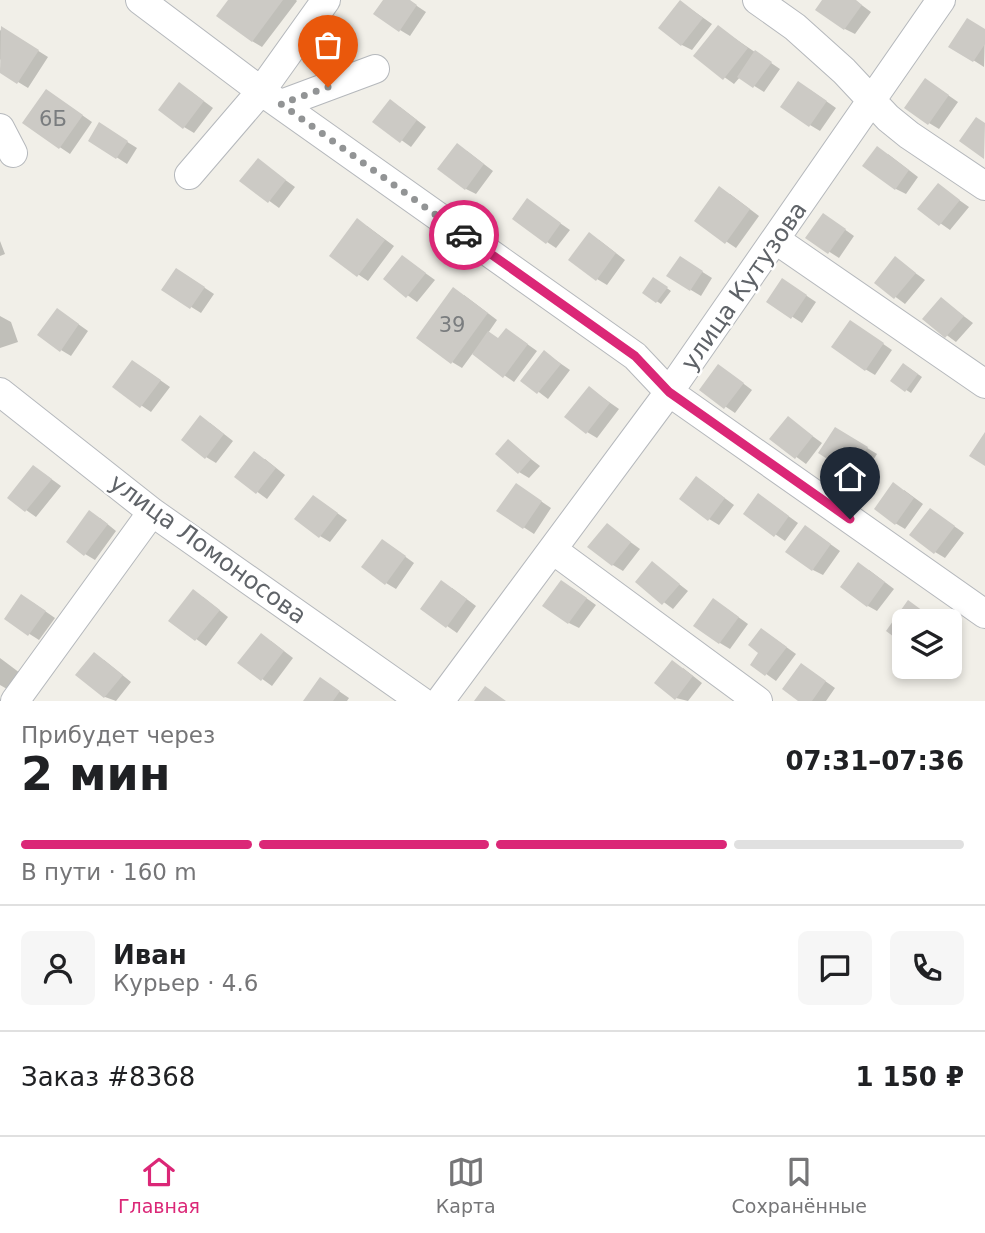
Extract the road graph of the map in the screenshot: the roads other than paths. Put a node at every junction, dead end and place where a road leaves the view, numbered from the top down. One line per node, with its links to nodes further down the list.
1 (140, 0): 6 (street)
2 (326, 0): 6 (street)
3 (757, 0): 7 (street)
4 (941, 0): 7 (street, улица Кутузова)
5 (375, 69): 6 (street)
6 (271, 98): 10 (street); 15 (street)
7 (872, 101): 11 (street); 12 (street, улица Кутузова)
8 (0, 128): 9 (street)
9 (13, 153)
10 (189, 175)
11 (985, 186)
12 (776, 240): 13 (street); 15 (street, улица Кутузова)
13 (985, 384)
14 (0, 392): 16 (street, улица Ломоносова)
15 (669, 392): 17 (street, улица Кутузова); 18 (street)
16 (152, 512): 19 (street); 20 (street, улица Ломоносова)
17 (553, 550): 21 (street, улица Кутузова); 22 (street)
18 (985, 614)
19 (15, 701)
20 (421, 701)
21 (440, 701)
22 (758, 701)

